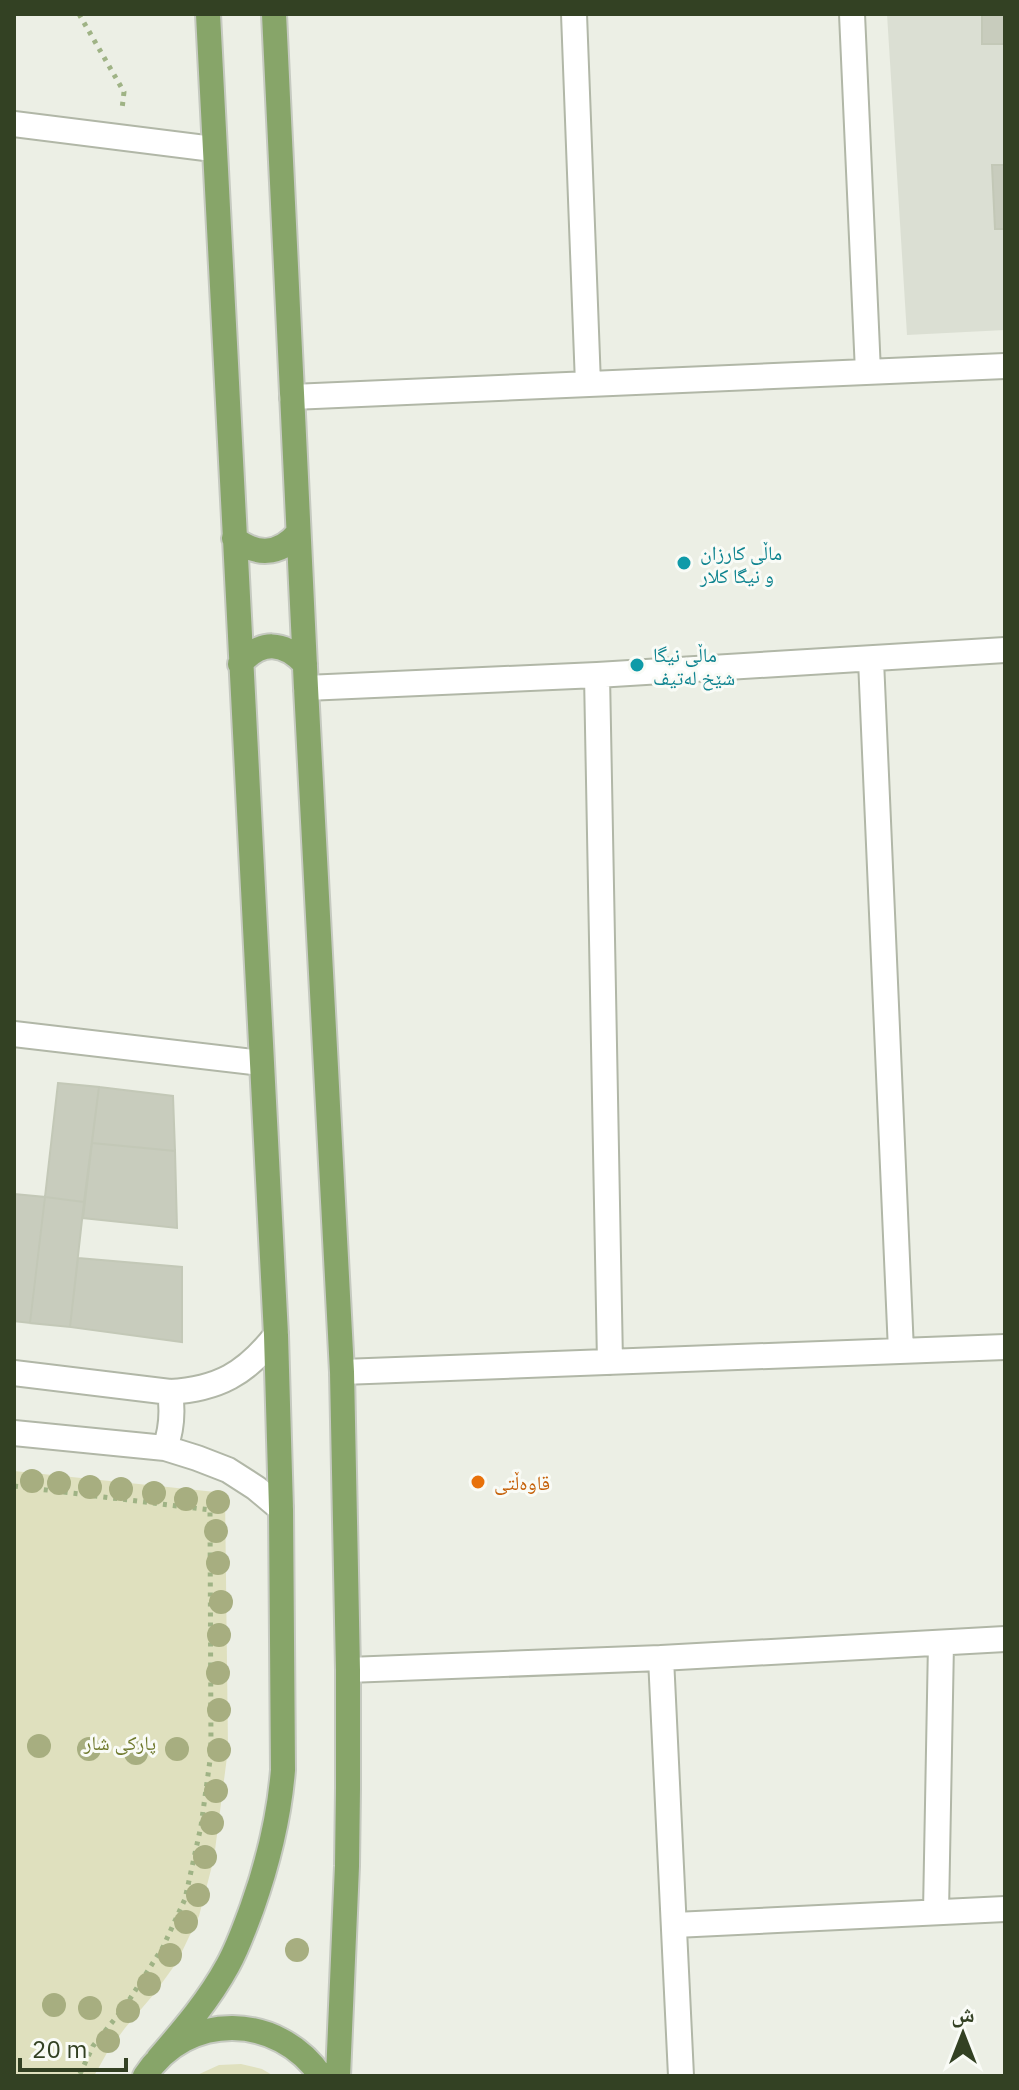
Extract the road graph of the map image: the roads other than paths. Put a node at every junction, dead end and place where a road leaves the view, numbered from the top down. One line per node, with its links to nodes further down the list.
1 (208, 14): 6 (main road)
2 (274, 14): 10 (main road)
3 (574, 14): 9 (street)
4 (852, 14): 8 (street)
5 (14, 124): 6 (street)
6 (213, 149): 12 (main road)
7 (1005, 366): 8 (street)
8 (868, 372): 9 (street)
9 (588, 384): 10 (street)
10 (292, 397): 11 (main road)
11 (298, 533): 12 (main road); 17 (main road)
12 (234, 538): 15 (main road)
13 (1005, 650): 14 (street)
14 (871, 660): 16 (street); 22 (street)
15 (240, 664): 17 (main road); 19 (main road)
16 (597, 675): 17 (street); 23 (street)
17 (305, 676): 24 (main road)
18 (14, 1034): 19 (street)
19 (261, 1063): 20 (main road)
20 (276, 1335): 26 (street); 29 (main road)
21 (1005, 1347): 22 (street)
22 (901, 1351): 23 (street)
23 (610, 1362): 24 (street)
24 (342, 1372): 33 (main road)
25 (14, 1373): 26 (street)
26 (170, 1392): 28 (street)
27 (14, 1433): 28 (street)
28 (165, 1448): 29 (street)
29 (281, 1509): 37 (main road)
30 (1005, 1639): 31 (street)
31 (941, 1643): 32 (street); 35 (street)
32 (661, 1658): 33 (street); 36 (street)
33 (348, 1670): 39 (main road)
34 (1005, 1909): 35 (street)
35 (936, 1912): 36 (street)
36 (675, 1925): 40 (street)
37 (152, 2067): 38 (main road)
38 (321, 2076)
39 (338, 2076)
40 (681, 2076)

